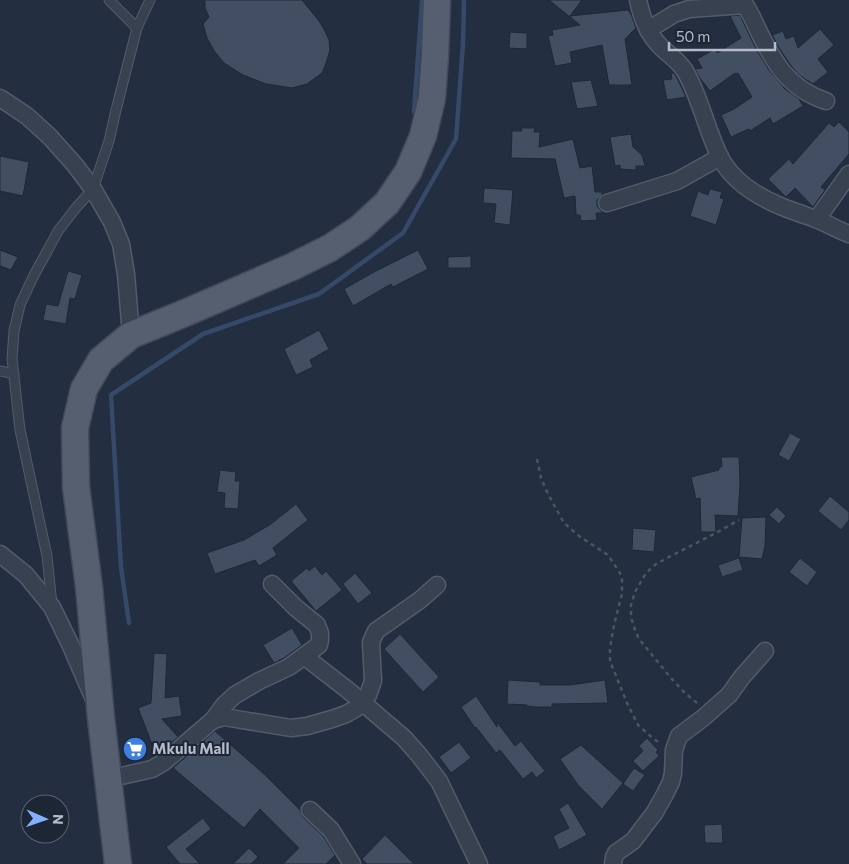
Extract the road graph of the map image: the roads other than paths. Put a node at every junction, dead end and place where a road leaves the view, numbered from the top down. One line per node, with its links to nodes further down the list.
1 (110, 0): 6 (lane)
2 (150, 0): 6 (lane)
3 (437, 0): 16 (main road)
4 (638, 0): 7 (street)
5 (690, 4): 7 (street); 9 (street)
6 (137, 28): 12 (lane)
7 (648, 30): 10 (street)
8 (0, 98): 12 (street)
9 (826, 101)
10 (720, 157): 13 (street); 14 (street)
11 (849, 174): 14 (street)
12 (93, 190): 16 (street); 18 (lane)
13 (607, 203)
14 (817, 219): 15 (street)
15 (849, 234)
16 (131, 334): 26 (main road)
17 (0, 371): 18 (lane)
18 (14, 374): 22 (lane)
19 (0, 554): 22 (street)
20 (272, 584): 24 (street)
21 (437, 585): 25 (street)
22 (52, 607): 26 (street)
23 (764, 651): 33 (street)
24 (304, 656): 25 (street); 27 (street)
25 (362, 702): 27 (street); 32 (street)
26 (101, 718): 28 (main road)
27 (213, 720): 28 (street)
28 (108, 779): 30 (main road)
29 (310, 810): 31 (street)
30 (118, 864)
31 (352, 864)
32 (479, 864)
33 (613, 864)

